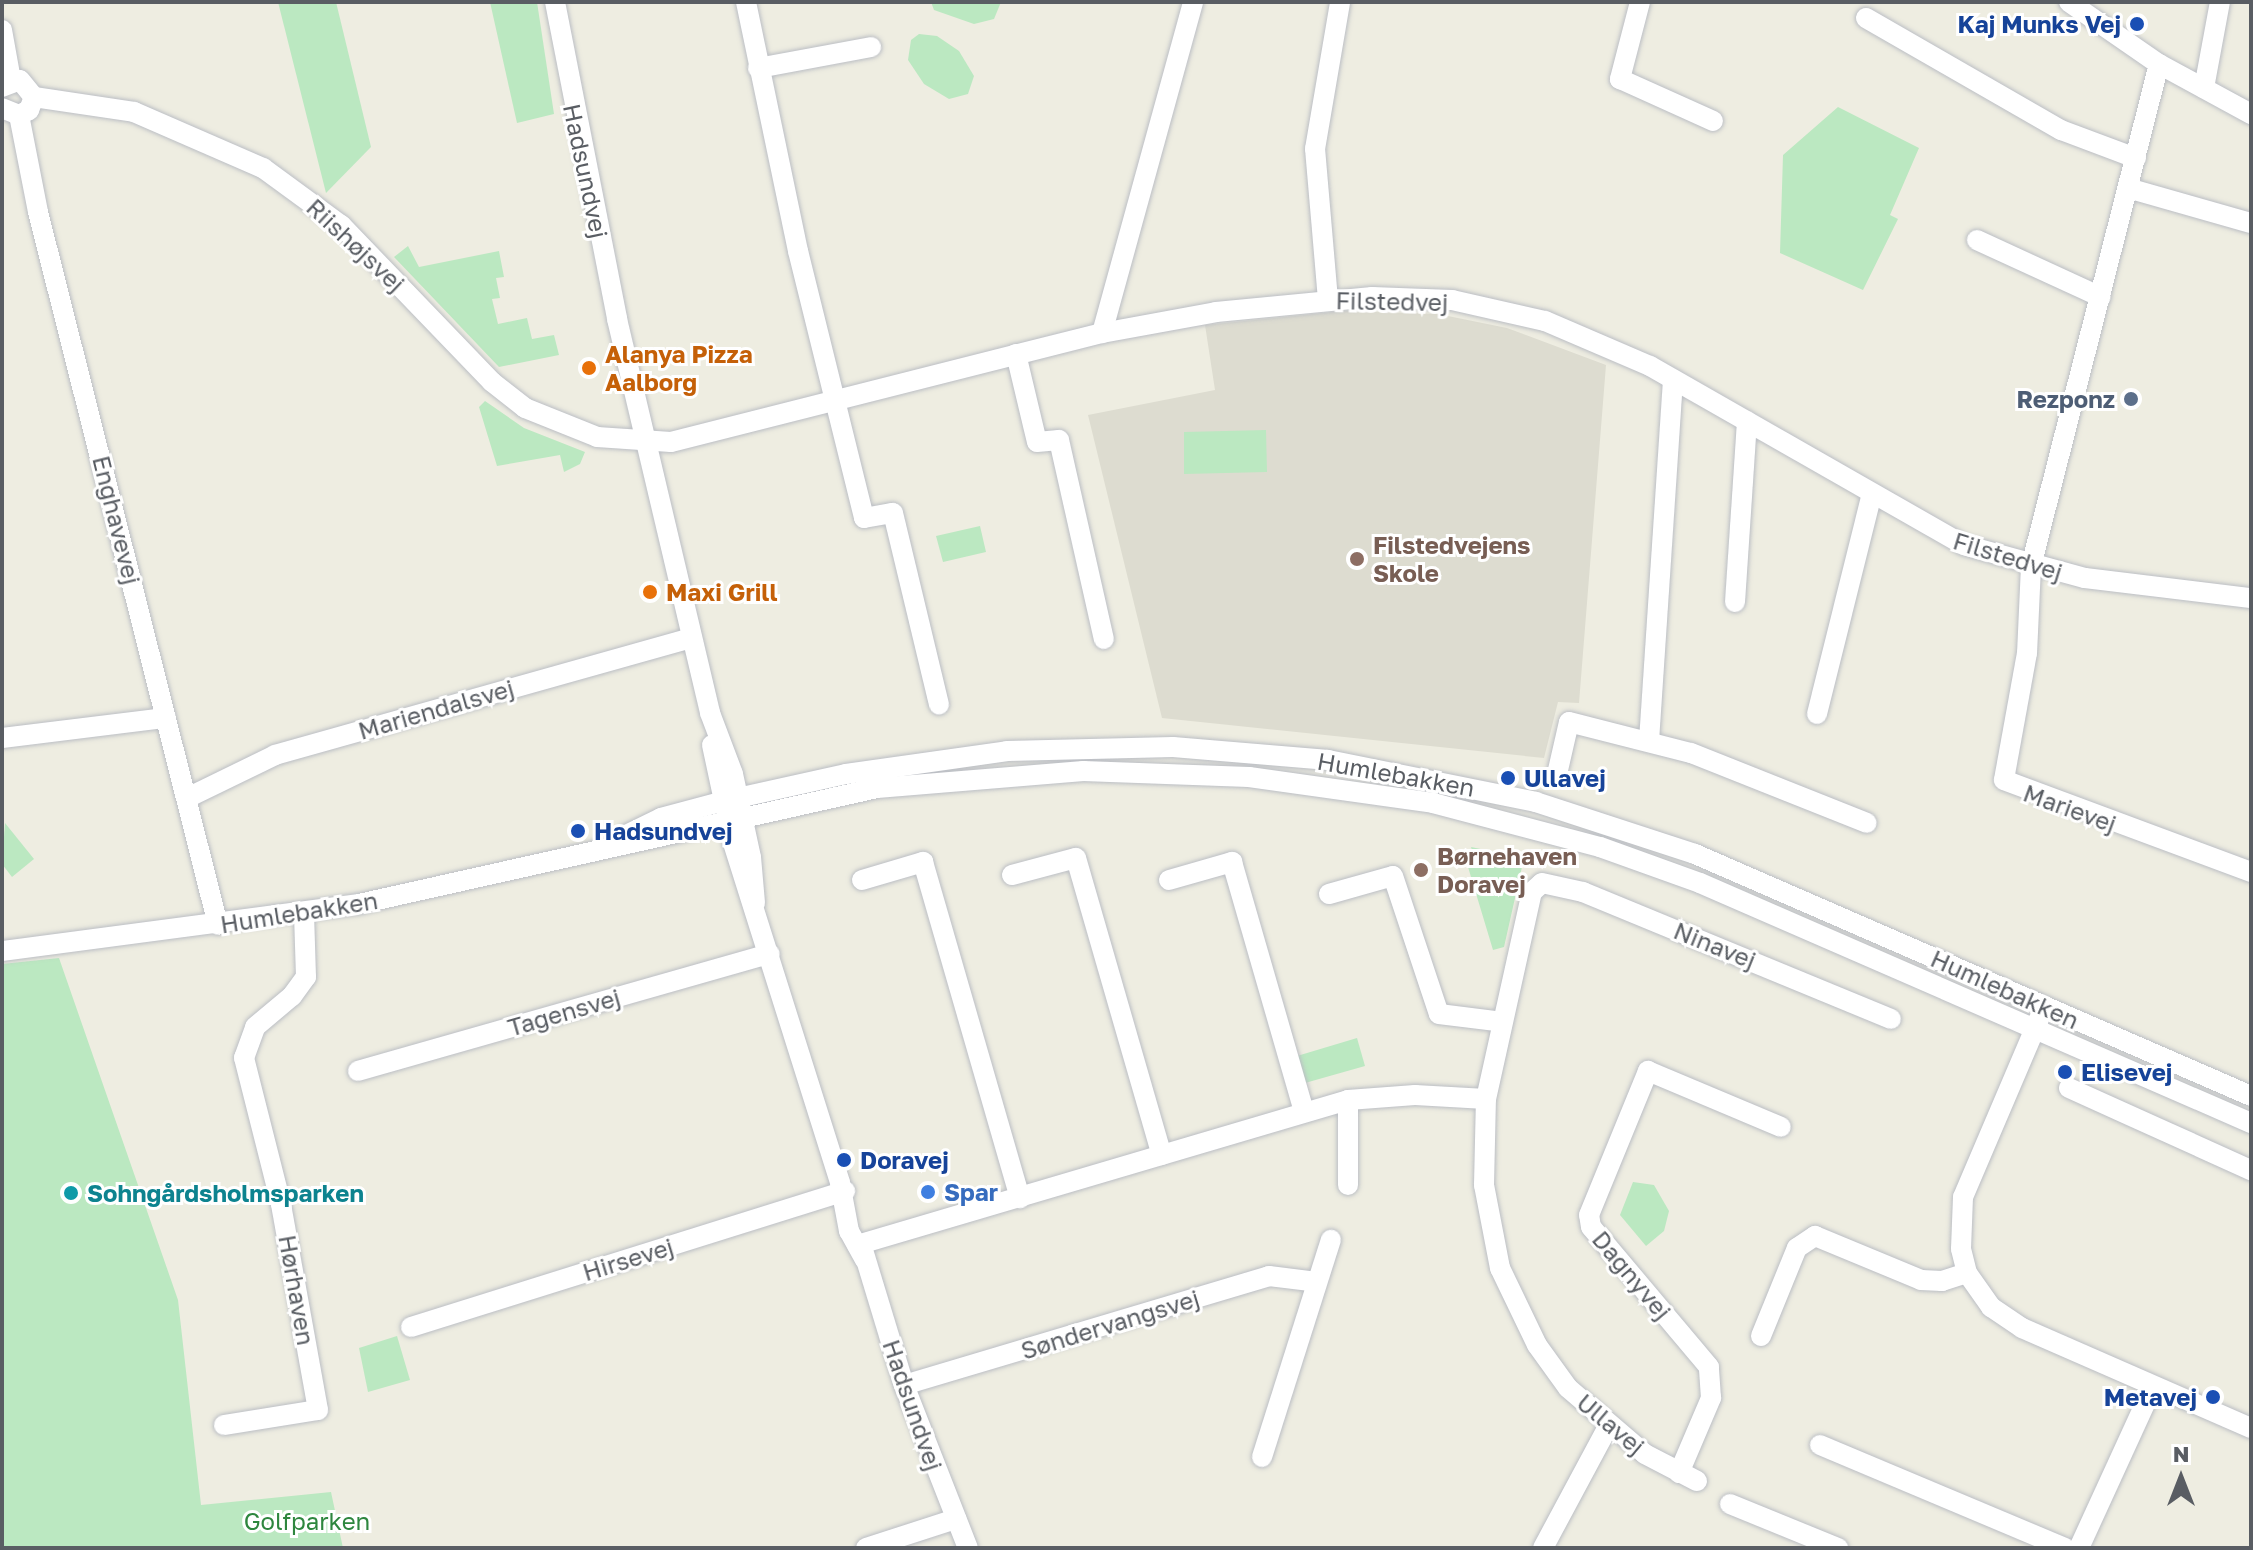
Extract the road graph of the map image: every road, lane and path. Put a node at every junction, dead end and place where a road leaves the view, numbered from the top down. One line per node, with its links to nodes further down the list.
1 (555, 2): 30 (street, Hadsundvej)
2 (746, 2): 12 (street)
3 (1193, 2): 25 (street)
4 (1340, 2): 24 (street)
5 (1640, 2): 18 (street)
6 (2069, 2): 11 (street)
7 (2220, 2): 14 (street)
8 (1866, 18): 19 (street)
9 (2, 30): 13 (street)
10 (871, 47): 12 (street)
11 (2159, 64): 14 (street); 19 (street)
12 (758, 68): 28 (street)
13 (7, 84): 15 (street)
14 (2204, 88): 17 (street)
15 (34, 97): 16 (street); 30 (street, Riishøjsvej)
16 (11, 112): 39 (street, Enghavevej)
17 (2251, 114)
18 (1713, 121)
19 (2136, 158): 20 (street)
20 (2128, 188): 21 (street); 23 (street)
21 (2251, 223)
22 (1977, 240): 23 (street)
23 (2101, 297): 32 (street)
24 (1328, 300): 25 (street, Filstedvej); 27 (street, Filstedvej)
25 (1102, 333): 26 (street, Filstedvej)
26 (1016, 354): 28 (street, Filstedvej); 36 (street)
27 (1673, 380): 29 (street, Filstedvej); 41 (street)
28 (833, 401): 30 (street, Filstedvej); 37 (street)
29 (1747, 421): 31 (street, Filstedvej); 34 (street)
30 (646, 443): 35 (street, Hadsundvej)
31 (1872, 494): 32 (street, Filstedvej); 38 (street)
32 (2031, 566): 33 (street, Filstedvej); 46 (street, Marievej)
33 (2251, 598)
34 (1735, 602)
35 (691, 638): 43 (street, Mariendalsvej); 44 (street, Hadsundvej)
36 (1104, 639)
37 (939, 705)
38 (1817, 714)
39 (166, 718): 40 (street); 43 (street, Enghavevej)
40 (2, 738)
41 (1649, 741): 42 (street); 45 (street)
42 (1558, 770)
43 (187, 798): 53 (street, Enghavevej)
44 (733, 809): 52 (street, Humlebakken); 55 (street, Hadsundvej); 56 (street, Humlebakken); 59 (street, Humlebakken)
45 (1867, 823)
46 (2251, 872)
47 (1012, 875): 68 (street)
48 (862, 880): 72 (street)
49 (1169, 880): 65 (street)
50 (1536, 886): 57 (street, Ninavej); 58 (street, Ullavej)
51 (1329, 894): 58 (street)
52 (304, 913): 53 (street, Humlebakken); 81 (street, Hørhaven)
53 (218, 925): 54 (street, Humlebakken)
54 (2, 951)
55 (770, 954): 60 (street, Tagensvej); 71 (street, Hadsundvej)
56 (2044, 1006): 59 (street); 62 (street, Humlebakken)
57 (1891, 1019)
58 (1503, 1022): 63 (street, Ullavej)
59 (2034, 1029): 66 (street, Humlebakken); 75 (street)
60 (358, 1071)
61 (2069, 1088): 69 (street)
62 (2251, 1096)
63 (1486, 1099): 64 (street); 82 (street, Ullavej)
64 (1348, 1100): 65 (street); 70 (street)
65 (1304, 1111): 68 (street)
66 (2251, 1123)
67 (1781, 1127): 86 (street, Dagnyvej)
68 (1162, 1155): 72 (street)
69 (2251, 1170)
70 (1348, 1185)
71 (842, 1189): 74 (street, Hadsundvej); 77 (street, Hirsevej)
72 (1020, 1198): 74 (street)
73 (1331, 1240): 76 (street)
74 (861, 1250): 79 (street, Hadsundvej)
75 (1967, 1273): 78 (street); 80 (street)
76 (1317, 1282): 79 (street, Søndervangsvej); 85 (street)
77 (411, 1327)
78 (1761, 1336)
79 (904, 1385): 88 (street, Hadsundvej)
80 (2153, 1386): 83 (street); 94 (street)
81 (224, 1425)
82 (1608, 1427): 86 (street, Ullavej); 91 (street)
83 (2251, 1428)
84 (1820, 1445): 93 (street)
85 (1262, 1457)
86 (1688, 1477)
87 (1730, 1504): 92 (street)
88 (956, 1519): 89 (street); 90 (street, Hadsundvej)
89 (866, 1548)
90 (968, 1548)
91 (1543, 1548)
92 (1838, 1548)
93 (2065, 1548)
94 (2079, 1548)

